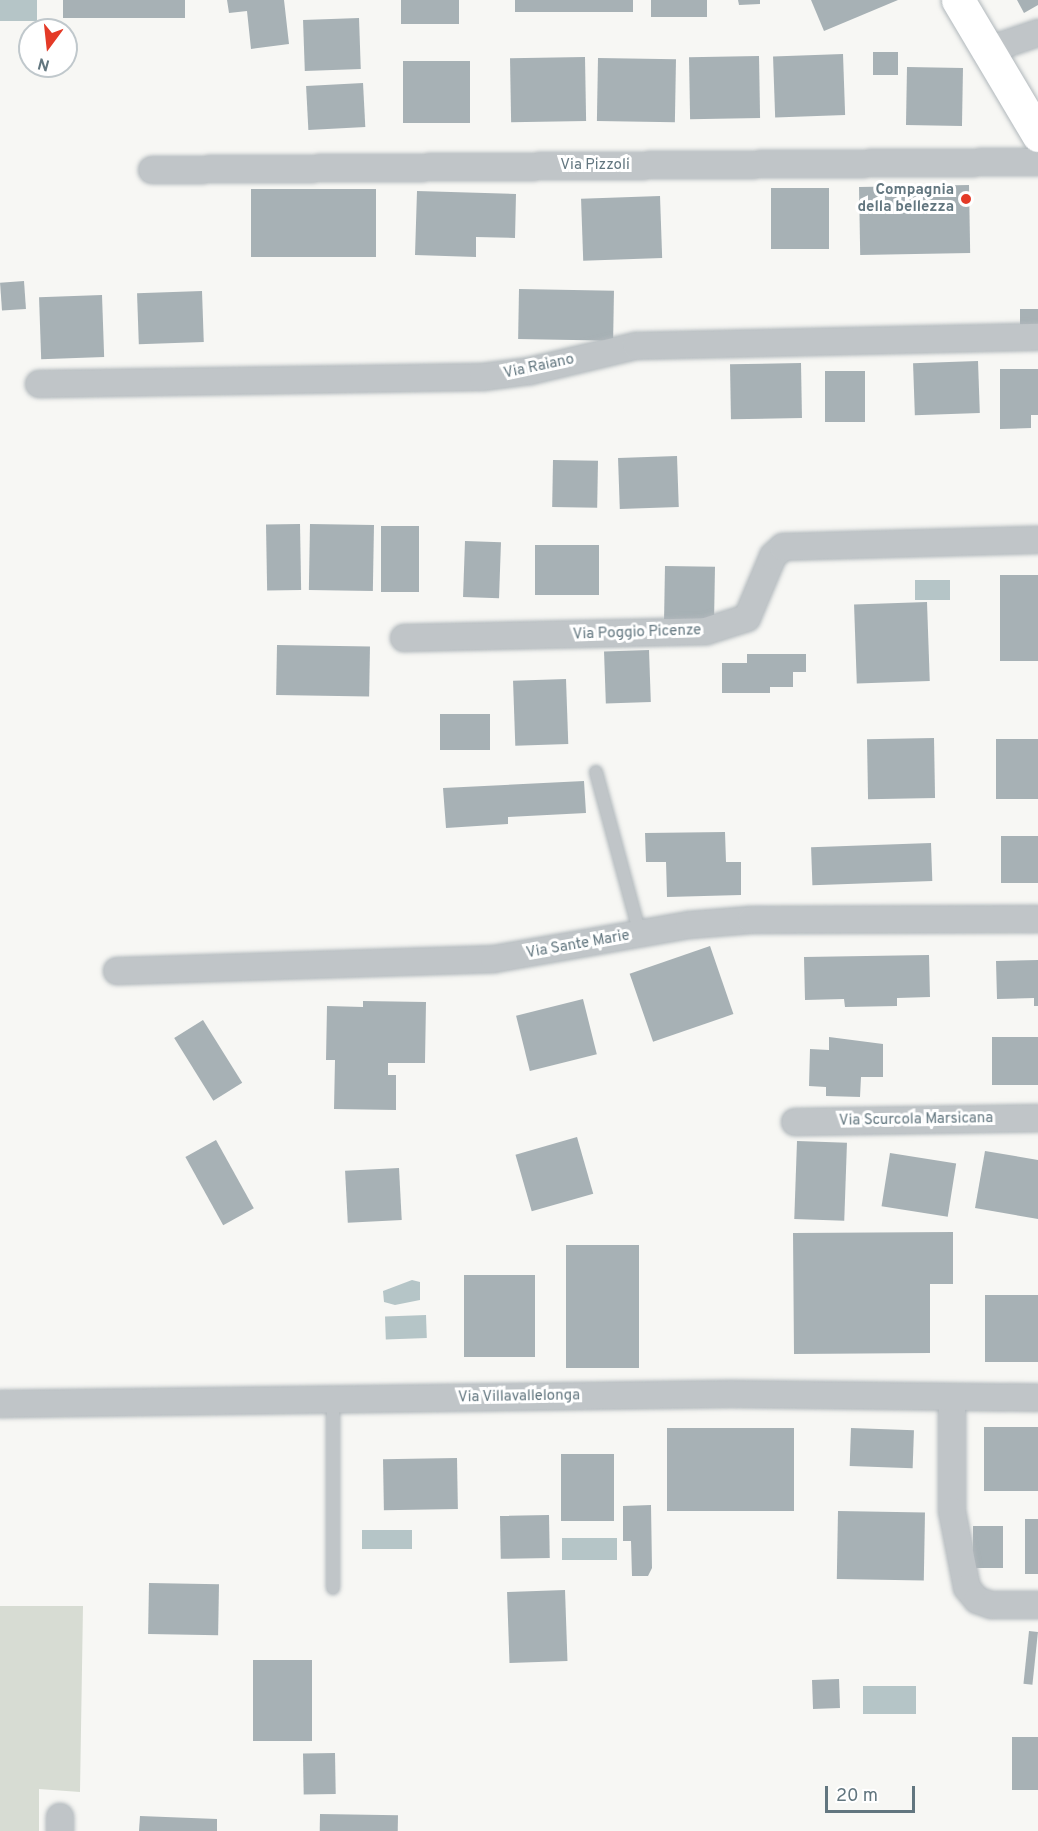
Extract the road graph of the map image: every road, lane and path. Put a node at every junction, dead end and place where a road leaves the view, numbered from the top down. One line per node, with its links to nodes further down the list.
1 (958, 0): 3 (street)
2 (1038, 33): 3 (street)
3 (988, 50): 4 (street)
4 (1038, 135)
5 (1038, 162): 6 (street, Via Pizzoli)
6 (152, 170)
7 (1038, 338): 8 (street, Via Raiano)
8 (39, 384)
9 (1038, 540): 10 (street, Via Poggio Picenze)
10 (404, 638)
11 (596, 772): 13 (lane)
12 (1038, 919): 13 (street, Via Sante Marie)
13 (640, 934): 14 (street, Via Sante Marie)
14 (117, 971)
15 (1038, 1118): 16 (street, Via Scurcola Marsicana)
16 (795, 1122)
17 (952, 1397): 18 (street, Via Villavallelonga); 19 (street, Via Villavallelonga); 22 (street)
18 (1038, 1398)
19 (333, 1400): 20 (street, Via Villavallelonga); 21 (lane)
20 (0, 1404)
21 (333, 1588)
22 (1038, 1605)

